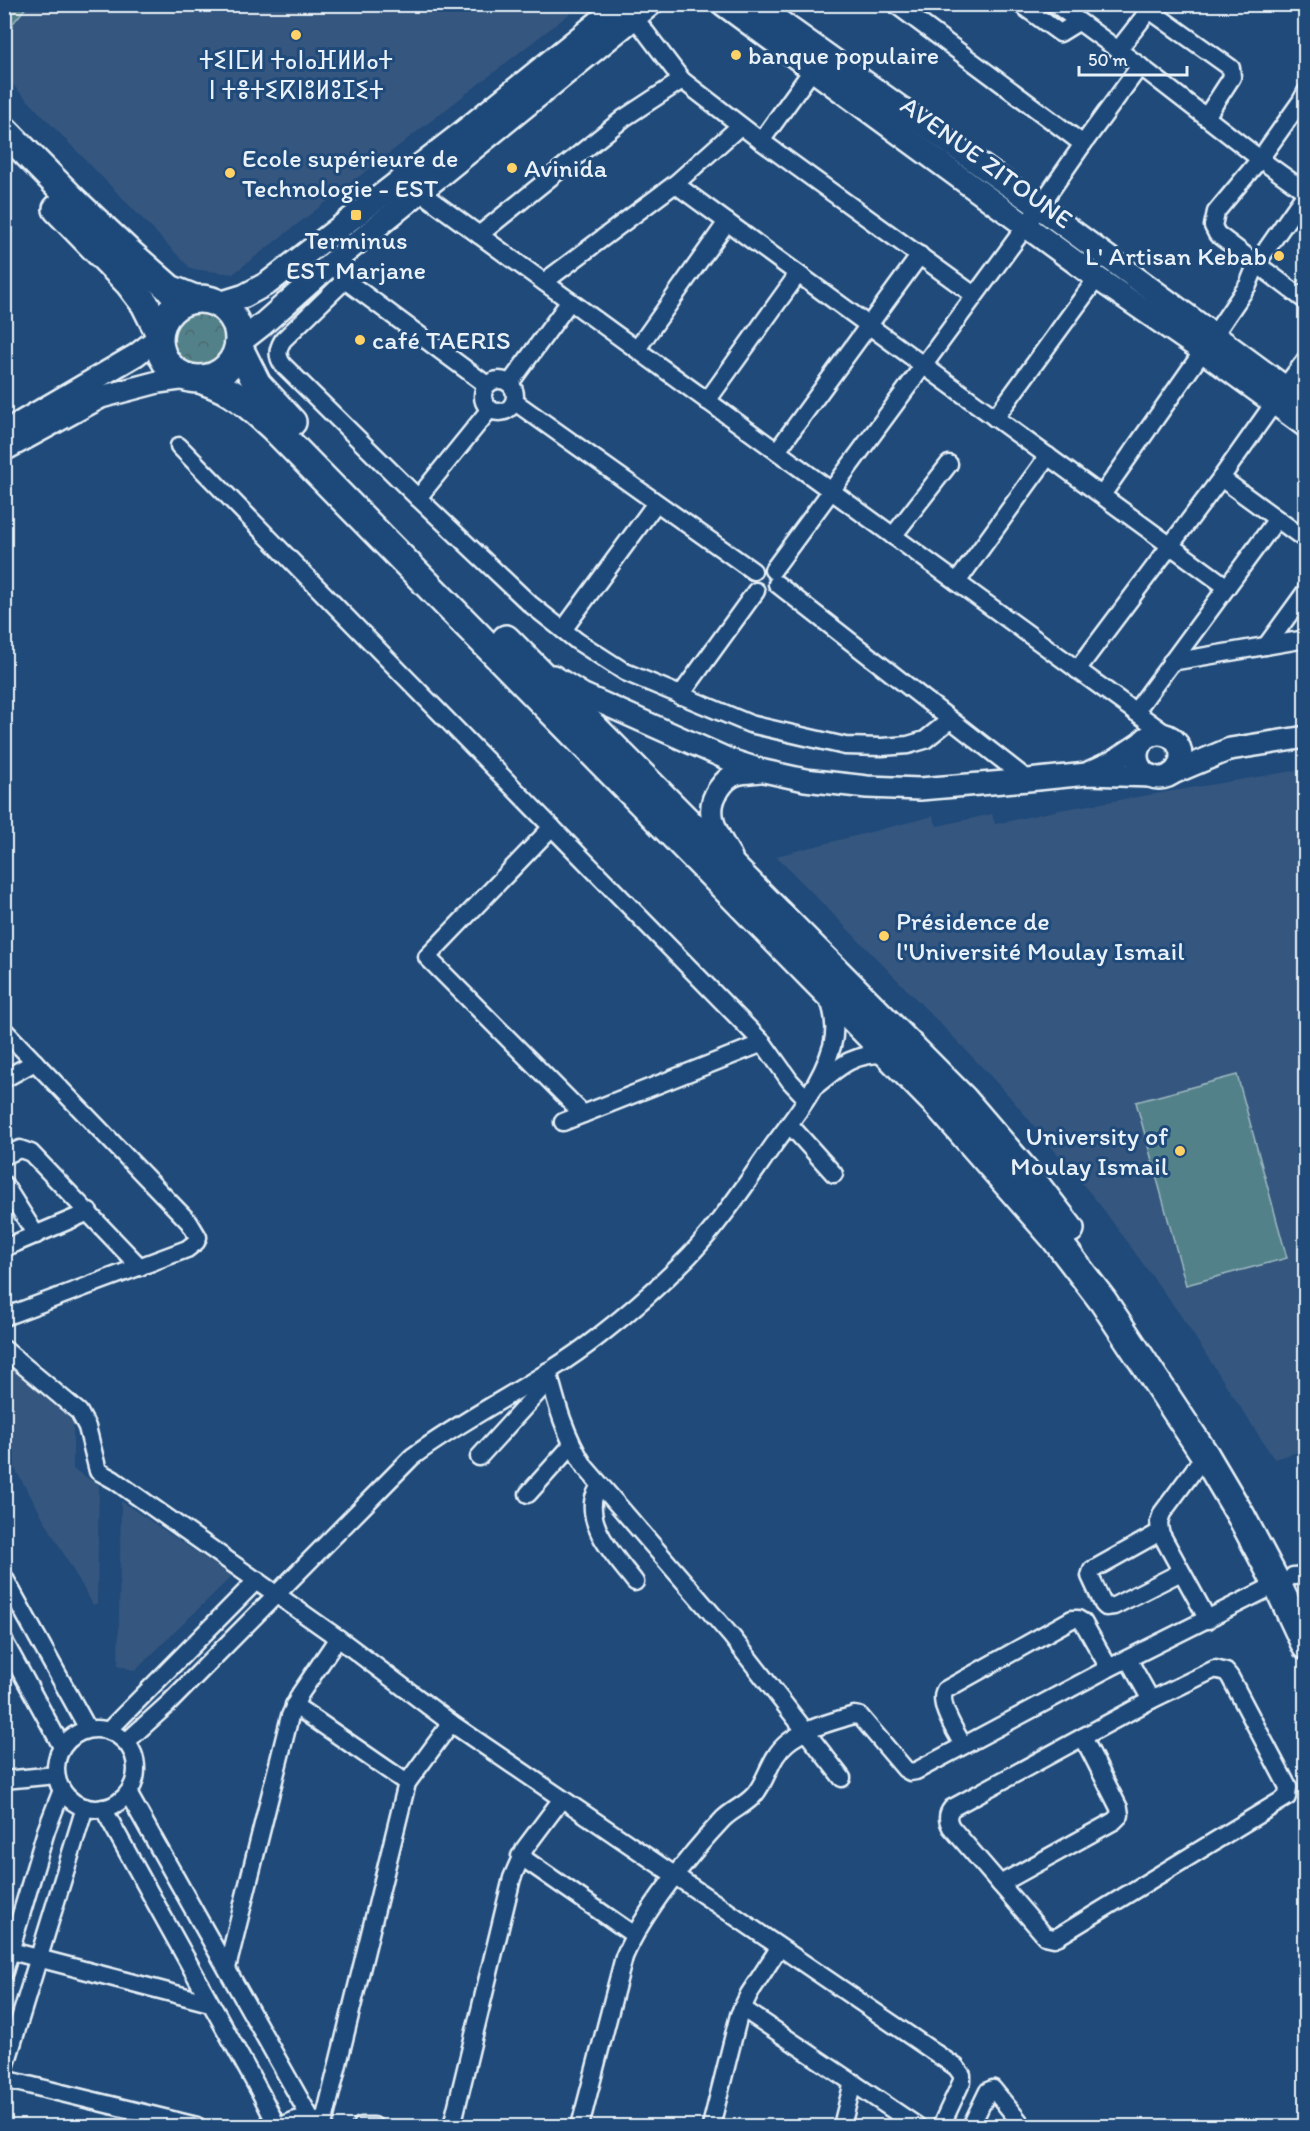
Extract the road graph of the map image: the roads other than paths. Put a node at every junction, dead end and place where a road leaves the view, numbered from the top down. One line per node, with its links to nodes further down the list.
1 (723, 4): 11 (main road, AVENUE ZITOUNE)
2 (755, 4): 24 (main road, AVENUE ZITOUNE)
3 (895, 4): 18 (street)
4 (1020, 4): 8 (street)
5 (1055, 4): 8 (street)
6 (1148, 6): 9 (street); 14 (street)
7 (636, 9): 12 (street); 22 (main road); 35 (main road)
8 (1078, 21): 9 (street)
9 (1118, 50): 10 (street)
10 (1140, 66): 14 (street); 18 (street)
11 (813, 69): 17 (street); 26 (main road, AVENUE ZITOUNE)
12 (682, 80): 15 (street); 27 (street)
13 (1304, 99): 20 (street)
14 (1206, 117): 20 (street)
15 (740, 126): 17 (street); 21 (street)
16 (4, 130): 35 (highway)
17 (761, 141): 28 (street)
18 (1083, 144): 24 (street)
19 (4, 155): 39 (highway)
20 (1260, 159): 23 (street); 29 (street)
21 (675, 184): 25 (street); 33 (street)
22 (420, 192): 27 (street); 30 (main road)
23 (1305, 192): 29 (street)
24 (1038, 206): 26 (street); 40 (main road, AVENUE ZITOUNE)
25 (727, 222): 31 (street); 42 (street)
26 (1026, 226): 32 (main road, AVENUE ZITOUNE); 34 (street)
27 (479, 235): 33 (street)
28 (920, 255): 34 (street); 38 (street)
29 (1257, 263): 37 (street); 40 (street)
30 (339, 271): 41 (main road); 47 (street); 64 (street)
31 (798, 274): 38 (street); 49 (street)
32 (1097, 278): 40 (main road, AVENUE ZITOUNE); 53 (street)
33 (544, 282): 36 (street)
34 (974, 295): 44 (street)
35 (206, 301): 39 (highway); 41 (highway)
36 (570, 301): 42 (street); 46 (street)
37 (1305, 301)
38 (870, 326): 44 (street); 58 (street)
39 (159, 335): 45 (highway); 55 (street)
40 (1208, 343): 48 (main road, AVENUE ZITOUNE); 63 (street)
41 (239, 345): 45 (highway); 79 (highway)
42 (637, 349): 49 (street)
43 (1305, 359): 48 (street)
44 (923, 365): 53 (street); 62 (street)
45 (196, 379): 57 (street); 96 (highway)
46 (510, 383): 47 (street); 50 (street)
47 (487, 385): 52 (street)
48 (1279, 396): 51 (main road, AVENUE ZITOUNE); 54 (main road, AVENUE ZITOUNE); 61 (street)
49 (707, 401): 58 (street)
50 (514, 402): 52 (street); 65 (street)
51 (1305, 403)
52 (490, 409): 64 (street)
53 (995, 418): 59 (street)
54 (1305, 426)
55 (4, 432)
56 (179, 446): 94 (street)
57 (4, 450)
58 (777, 452): 62 (street)
59 (1048, 456): 63 (street); 72 (street)
60 (949, 464): 67 (street)
61 (1221, 478): 66 (street); 69 (street)
62 (832, 491): 67 (street); 71 (street)
63 (1102, 495): 69 (street)
64 (418, 498): 76 (street)
65 (656, 503): 70 (street); 76 (street)
66 (1277, 519): 68 (street); 73 (street)
67 (893, 536): 72 (street)
68 (1305, 540)
69 (1170, 545): 73 (street); 81 (street)
70 (753, 571): 71 (street); 74 (street)
71 (775, 577): 74 (street); 84 (street)
72 (957, 582): 81 (street)
73 (1227, 587): 80 (street)
74 (756, 591): 82 (street)
75 (1305, 591): 78 (street)
76 (563, 630): 82 (street)
77 (1305, 639): 78 (street)
78 (1266, 646): 80 (street)
79 (525, 658): 89 (street); 95 (highway)
80 (1171, 662): 83 (street)
81 (1077, 670): 83 (street)
82 (680, 696): 84 (street)
83 (1140, 716): 86 (street); 87 (street)
84 (950, 720): 93 (street)
85 (1305, 737): 88 (street)
86 (1172, 739): 87 (street); 88 (street); 90 (street)
87 (1143, 742): 91 (street); 92 (street)
88 (1230, 749): 90 (street)
89 (764, 771): 93 (street); 95 (street)
90 (1173, 773): 92 (street)
91 (1086, 774): 92 (street); 93 (street)
92 (1152, 776)
93 (1028, 780)
94 (552, 827): 98 (street); 103 (street)
95 (743, 875): 123 (highway)
96 (827, 993): 99 (highway); 102 (street)
97 (4, 1030): 100 (street)
98 (763, 1043): 102 (street); 103 (street)
99 (887, 1054): 102 (street); 117 (highway)
100 (35, 1062): 101 (street); 112 (street)
101 (4, 1079)
102 (809, 1094): 105 (street)
103 (584, 1114): 104 (street)
104 (563, 1122)
105 (789, 1124): 107 (street); 115 (street)
106 (4, 1156): 109 (street)
107 (834, 1174)
108 (4, 1184): 110 (street)
109 (89, 1212): 110 (street); 112 (street)
110 (36, 1234): 111 (street)
111 (4, 1248)
112 (140, 1267): 113 (street)
113 (4, 1317)
114 (4, 1349): 124 (street)
115 (549, 1375): 116 (street); 118 (street); 127 (street)
116 (571, 1446): 119 (street); 120 (street)
117 (1205, 1455): 121 (street); 123 (highway)
118 (479, 1457)
119 (600, 1485): 125 (street); 140 (street)
120 (528, 1494)
121 (1160, 1532): 122 (street); 122 (street)
122 (1182, 1572): 129 (street)
123 (1292, 1578): 128 (highway); 129 (street); 132 (highway)
124 (257, 1581): 127 (street); 139 (street)
125 (635, 1582)
126 (6, 1584): 138 (street)
127 (276, 1594): 130 (street); 142 (street)
128 (1305, 1602)
129 (1208, 1620): 133 (street)
130 (339, 1638): 136 (street); 137 (street)
131 (4, 1641): 144 (street)
132 (1305, 1646)
133 (1128, 1659): 134 (street); 135 (street)
134 (1109, 1668): 143 (street); 143 (street)
135 (1151, 1700): 141 (street); 155 (street)
136 (294, 1705): 148 (street); 160 (street)
137 (451, 1724): 148 (street); 150 (street)
138 (88, 1729): 139 (street); 144 (street)
139 (109, 1730): 142 (street)
140 (805, 1732): 143 (street); 145 (street); 154 (street)
141 (1083, 1737): 155 (street); 155 (street)
142 (126, 1742): 149 (street)
143 (963, 1745)
144 (62, 1747): 147 (street)
145 (842, 1778)
146 (4, 1780): 147 (street)
147 (59, 1783): 151 (street); 158 (street)
148 (407, 1783): 167 (street)
149 (128, 1793): 152 (street); 160 (street)
150 (561, 1800): 153 (street); 154 (street)
151 (85, 1807): 152 (street); 159 (street)
152 (103, 1808): 162 (street)
153 (520, 1856): 156 (street); 173 (street)
154 (675, 1877): 156 (street); 157 (street)
155 (1000, 1884)
156 (634, 1935): 174 (street)
157 (778, 1948): 163 (street); 178 (street)
158 (11, 1951): 159 (street); 161 (street)
159 (40, 1959): 162 (street); 164 (street)
160 (227, 1968): 167 (street)
161 (4, 1972)
162 (210, 2003): 169 (street)
163 (742, 2008): 166 (street); 175 (street)
164 (4, 2071)
165 (4, 2079): 168 (street)
166 (853, 2082): 176 (street); 177 (street)
167 (320, 2123): 170 (street)
168 (197, 2127)
169 (277, 2127)
170 (284, 2127)
171 (361, 2127): 172 (street)
172 (374, 2127)
173 (452, 2127)
174 (580, 2127)
175 (711, 2127)
176 (842, 2127)
177 (916, 2127)
178 (941, 2127)
179 (971, 2127): 180 (street)
180 (1023, 2127)

